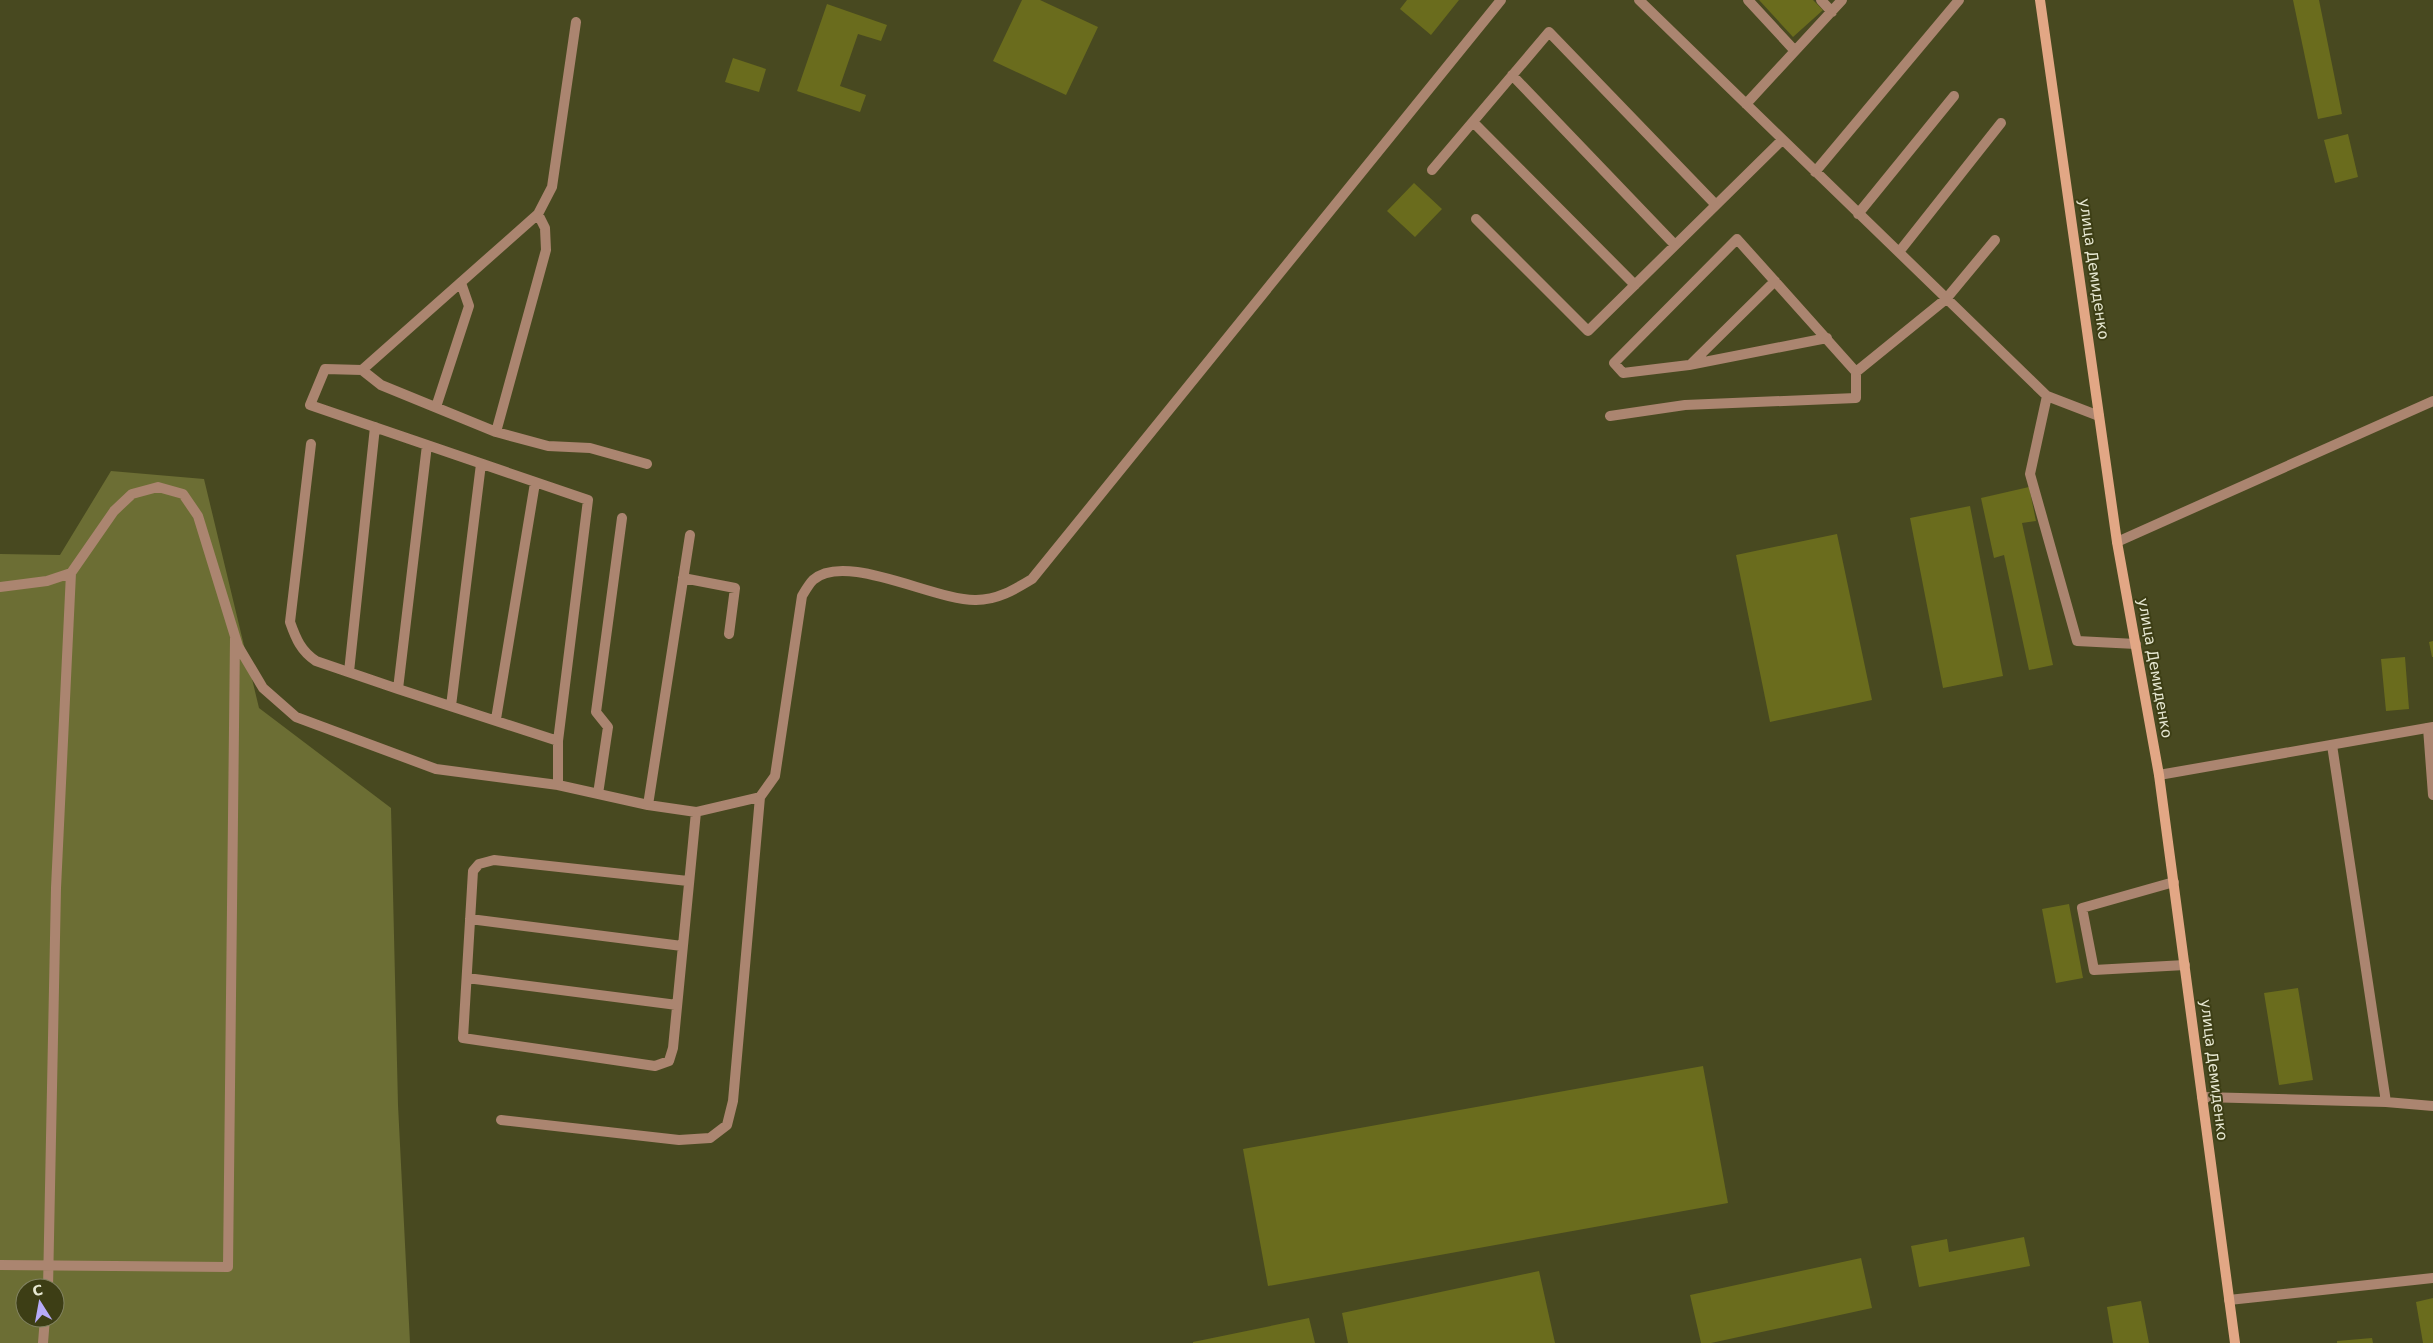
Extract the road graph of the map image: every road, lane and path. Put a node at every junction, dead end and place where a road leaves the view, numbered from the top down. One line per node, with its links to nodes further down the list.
1 (1501, 0): 66 (street)
2 (1639, 0): 13 (street)
3 (1748, 0): 10 (street)
4 (1821, 0): 8 (street)
5 (1842, 0): 8 (street)
6 (1959, 0): 18 (street)
7 (2040, 0): 38 (main road, улица Демиденко)
8 (1832, 12): 10 (street)
9 (576, 22): 20 (street)
10 (1795, 51): 13 (street)
11 (1512, 75): 14 (street); 19 (street); 24 (street)
12 (1954, 96): 21 (street)
13 (1746, 104): 16 (street)
14 (1473, 122): 17 (street); 28 (street)
15 (2001, 123): 25 (street)
16 (1782, 140): 18 (street); 19 (street)
17 (1432, 170)
18 (1815, 172): 21 (street)
19 (1716, 205): 24 (street)
20 (538, 214): 27 (street); 40 (street)
21 (1858, 214): 25 (street)
22 (1476, 219): 28 (street)
23 (1996, 240): 29 (street)
24 (1675, 245): 28 (street)
25 (1898, 252): 29 (street)
26 (1775, 280): 30 (street); 31 (street); 31 (street)
27 (461, 283): 32 (street); 36 (street)
28 (1635, 285)
29 (1946, 299): 33 (street); 34 (street)
30 (1827, 338): 31 (street); 33 (street)
31 (1689, 365)
32 (362, 370): 36 (street); 39 (street)
33 (1856, 372): 37 (street)
34 (2047, 396): 38 (street); 54 (street)
35 (2433, 401): 48 (street)
36 (436, 407): 40 (street)
37 (1610, 416)
38 (2099, 416): 48 (main road, улица Демиденко)
39 (375, 428): 42 (street); 55 (street)
40 (496, 432): 44 (street)
41 (311, 444): 55 (street)
42 (426, 445): 43 (street); 56 (street)
43 (481, 464): 45 (street); 57 (street)
44 (647, 464)
45 (535, 483): 58 (street); 60 (street)
46 (622, 518): 64 (street)
47 (690, 535): 50 (street)
48 (2117, 542): 54 (main road, улица Демиденко)
49 (71, 573): 51 (street); 53 (street); 81 (street)
50 (684, 578): 52 (street); 67 (street)
51 (0, 587)
52 (729, 634)
53 (235, 638): 63 (street); 81 (street)
54 (2136, 644): 62 (main road, улица Демиденко)
55 (349, 672): 56 (street)
56 (398, 690): 57 (street)
57 (451, 706): 58 (street)
58 (496, 719): 60 (street)
59 (2430, 727): 61 (street); 65 (street)
60 (558, 741): 63 (street)
61 (2332, 744): 62 (street); 77 (street)
62 (2159, 775): 70 (main road, улица Демиденко)
63 (558, 785): 64 (street)
64 (598, 794): 67 (street)
65 (2433, 795)
66 (760, 797): 68 (street); 79 (street)
67 (648, 805): 68 (street)
68 (696, 812): 69 (street)
69 (688, 880): 71 (street); 72 (street)
70 (2174, 882): 73 (main road, улица Демиденко); 73 (street)
71 (470, 919): 72 (street); 74 (street)
72 (682, 946): 75 (street)
73 (2185, 965): 76 (main road, улица Демиденко)
74 (467, 978): 75 (street); 75 (street)
75 (677, 1005)
76 (2202, 1096): 77 (street); 84 (main road, улица Демиденко)
77 (2386, 1102): 78 (street)
78 (2433, 1106)
79 (500, 1120)
80 (0, 1265): 81 (street)
81 (49, 1266): 82 (street)
82 (48, 1278)
83 (2433, 1278): 84 (street)
84 (2230, 1300): 87 (main road, улица Демиденко)
85 (44, 1328): 86 (street)
86 (43, 1343)
87 (2235, 1343)

